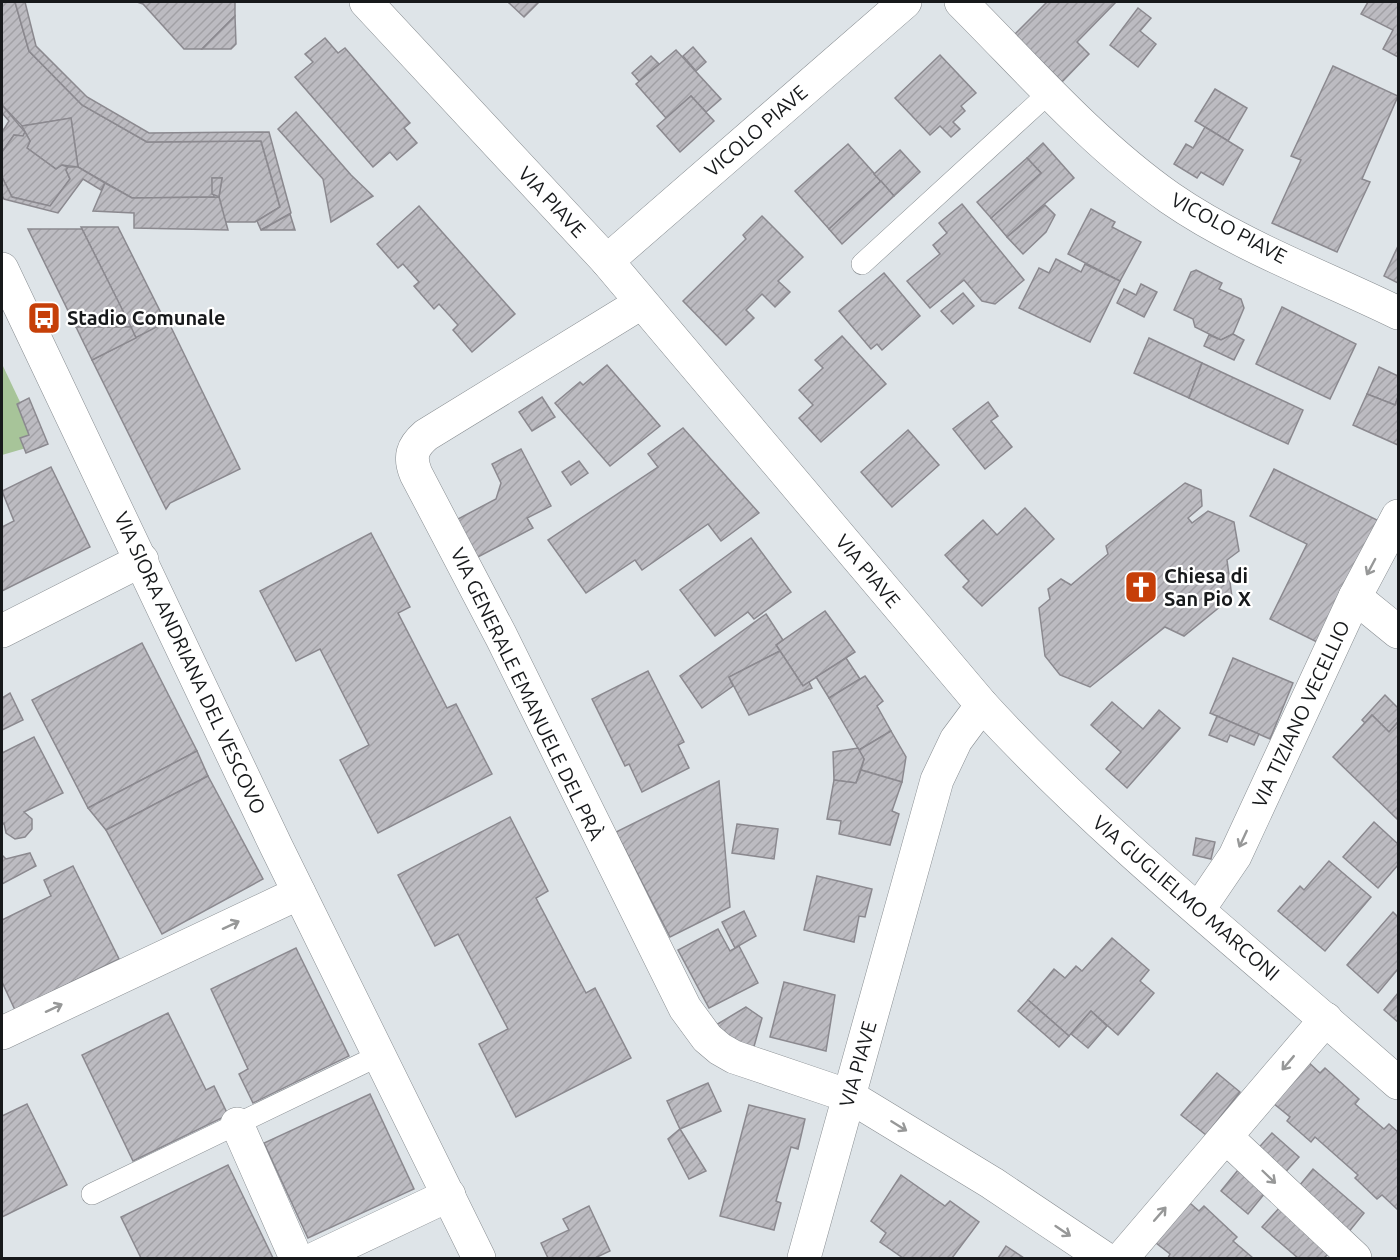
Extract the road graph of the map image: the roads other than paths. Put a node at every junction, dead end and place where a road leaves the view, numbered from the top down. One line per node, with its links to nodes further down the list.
1 (366, 2): 5 (street, VIA PIAVE)
2 (905, 2): 5 (street, VICOLO PIAVE)
3 (960, 2): 4 (street, VICOLO PIAVE)
4 (1050, 92): 6 (lane); 9 (street, VICOLO PIAVE)
5 (607, 261): 8 (street, VIA PIAVE)
6 (862, 264)
7 (2, 269): 11 (street, VIA SIORA ANDRIANA DEL VESCOVO)
8 (641, 303): 15 (street, VIA PIAVE); 22 (street, VIA GENERALE EMANUELE DEL PRÀ)
9 (1398, 313)
10 (1398, 516): 12 (street, VIA TIZIANO VECELLIO, one-way to 12)
11 (142, 560): 13 (street); 16 (street, VIA SIORA ANDRIANA DEL VESCOVO)
12 (1355, 597): 14 (street); 17 (street, VIA TIZIANO VECELLIO, one-way to 17)
13 (2, 631)
14 (1398, 632)
15 (982, 705): 17 (street, VIA GUGLIELMO MARCONI); 22 (street, VIA PIAVE)
16 (299, 893): 19 (street, one-way to 16); 20 (street, VIA SIORA ANDRIANA DEL VESCOVO)
17 (1199, 909): 18 (street, VIA GUGLIELMO MARCONI)
18 (1326, 1019): 21 (street, VIA GUGLIELMO MARCONI); 24 (street, one-way to 24)
19 (2, 1032)
20 (380, 1055): 23 (lane); 26 (street, VIA SIORA ANDRIANA DEL VESCOVO)
21 (1398, 1083)
22 (849, 1096): 30 (street, VIA PIAVE); 31 (street, VIA GENERALE EMANUELE DEL PRÀ, one-way to 31)
23 (237, 1124): 25 (lane); 27 (street)
24 (1226, 1137): 32 (street, one-way to 24); 33 (street, one-way to 33)
25 (92, 1194)
26 (449, 1195): 28 (street); 29 (street, VIA SIORA ANDRIANA DEL VESCOVO)
27 (296, 1258)
28 (316, 1258)
29 (479, 1258)
30 (804, 1258)
31 (1104, 1258)
32 (1122, 1258)
33 (1355, 1258)

